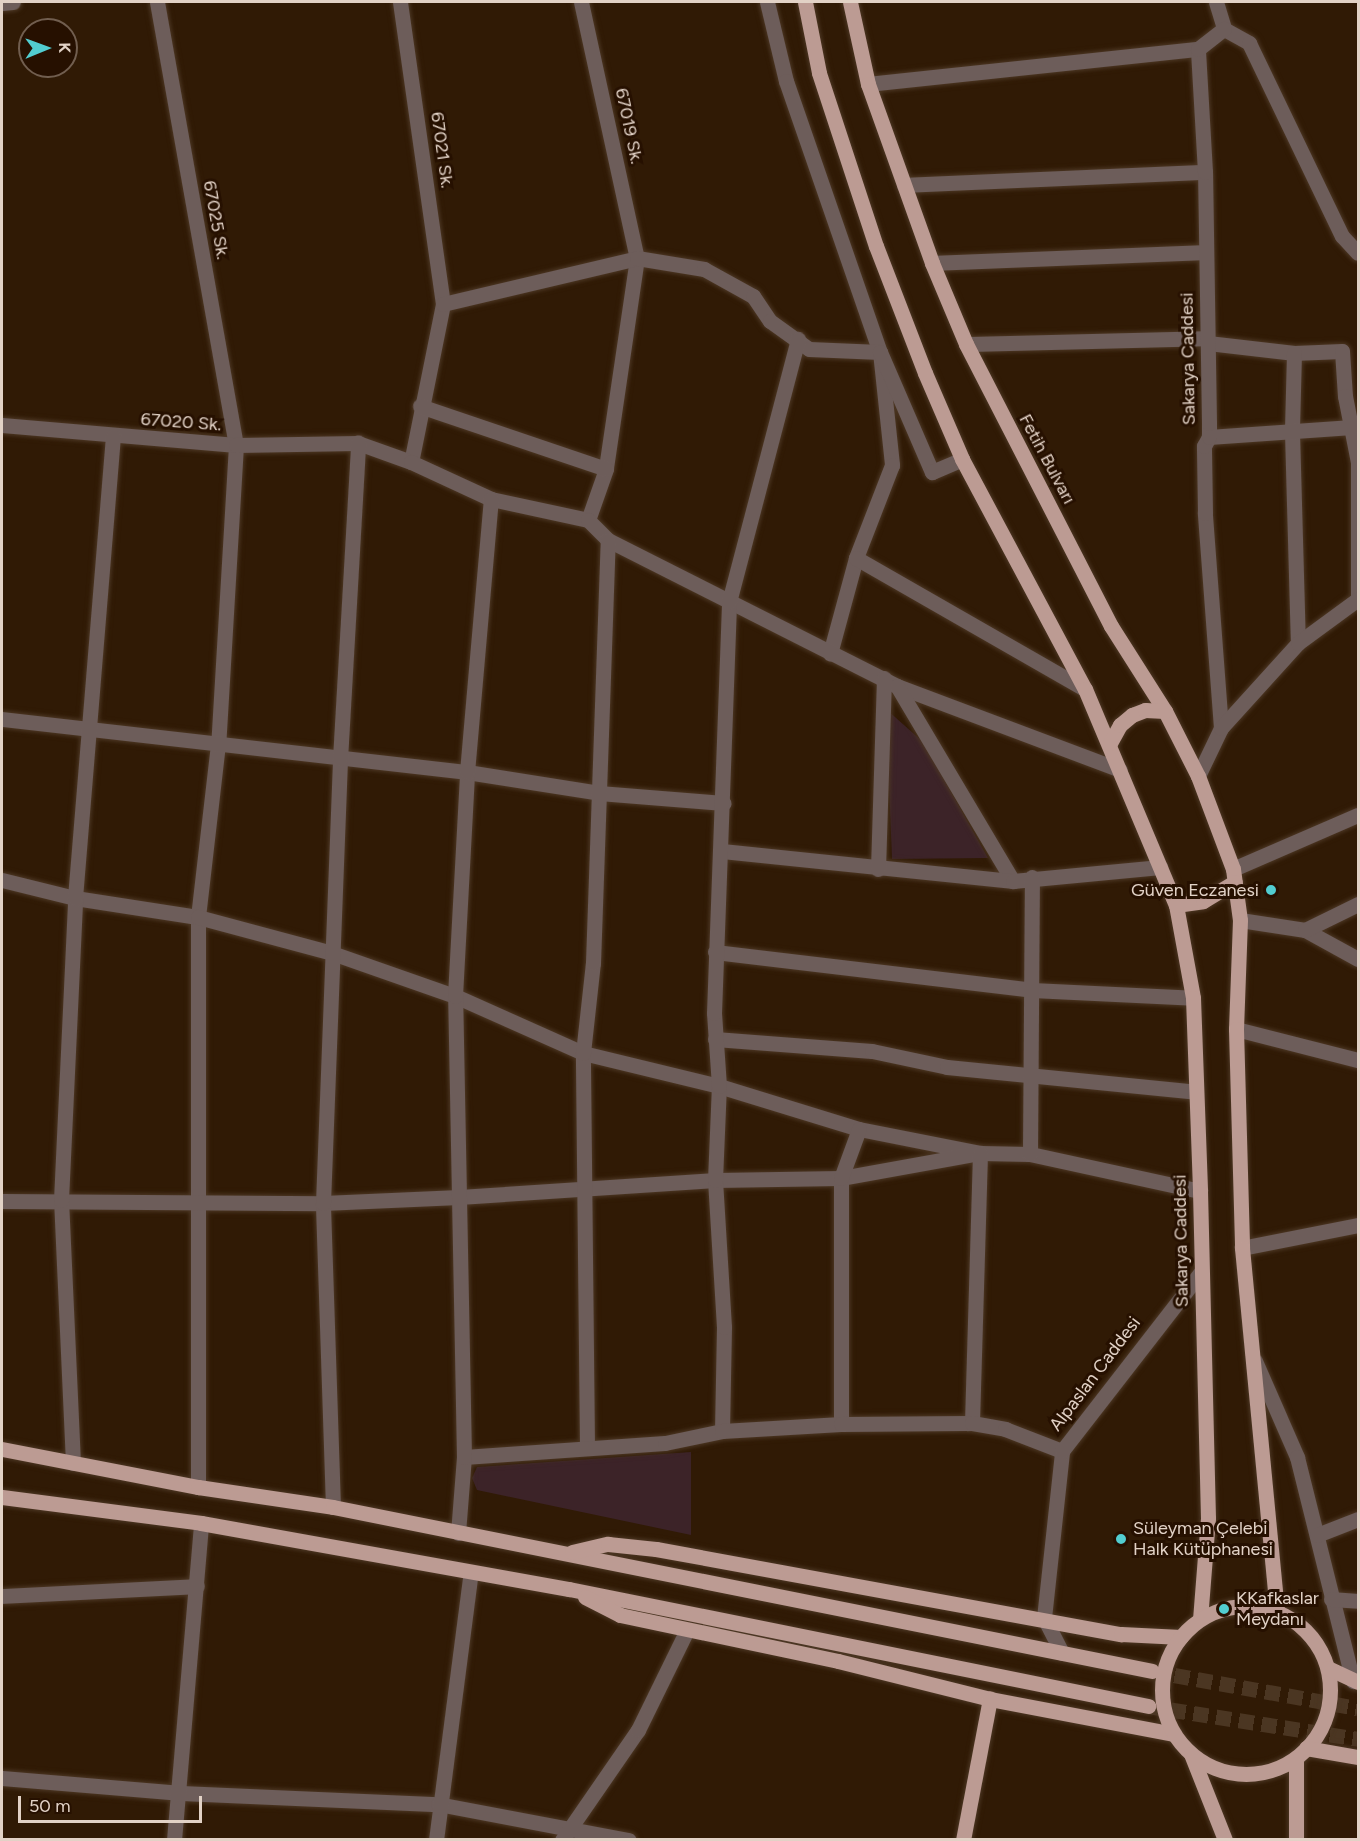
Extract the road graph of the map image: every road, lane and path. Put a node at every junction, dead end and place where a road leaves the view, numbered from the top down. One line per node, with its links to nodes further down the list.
1 (14, 2): 9 (street)
2 (157, 2): 32 (street, 67025 Sk.)
3 (400, 2): 19 (street, 67021 Sk.)
4 (581, 2): 17 (street, 67019 Sk.)
5 (767, 2): 23 (street)
6 (806, 2): 33 (main road)
7 (850, 2): 12 (main road, Fetih Bulvarı)
8 (1216, 2): 10 (street)
9 (2, 3)
10 (1224, 29): 11 (street); 15 (street)
11 (1198, 49): 12 (street); 13 (street, Sakarya Caddesi)
12 (868, 84): 14 (main road, Fetih Bulvarı)
13 (1205, 172): 14 (street); 16 (street, Sakarya Caddesi)
14 (904, 185): 18 (main road, Fetih Bulvarı)
15 (1358, 251)
16 (1206, 252): 18 (street); 21 (street, Sakarya Caddesi)
17 (637, 258): 19 (street); 20 (street); 35 (street)
18 (932, 263): 22 (main road, Fetih Bulvarı)
19 (443, 304): 25 (street)
20 (798, 339): 23 (street); 41 (street)
21 (1208, 340): 22 (street); 24 (street); 30 (street, Sakarya Caddesi)
22 (966, 344): 46 (main road, Fetih Bulvarı)
23 (880, 352): 33 (street); 39 (street)
24 (1294, 353): 27 (street); 28 (street)
25 (420, 406): 34 (street); 35 (street)
26 (2, 425): 29 (street, 67020 Sk.)
27 (1352, 427): 28 (street); 40 (street)
28 (1292, 432): 30 (street); 42 (street)
29 (112, 437): 32 (street, 67020 Sk.); 49 (street)
30 (1209, 437): 48 (street, Sakarya Caddesi)
31 (358, 443): 32 (street, 67020 Sk.); 34 (street); 52 (street)
32 (236, 445): 51 (street, 67025 Sk.)
33 (962, 459): 45 (main road)
34 (411, 462): 36 (street)
35 (606, 469): 37 (street)
36 (491, 499): 37 (street); 54 (street)
37 (588, 520): 38 (street)
38 (608, 540): 41 (street); 56 (street)
39 (856, 558): 43 (street); 45 (street)
40 (1358, 599): 42 (street)
41 (729, 602): 43 (street); 57 (street)
42 (1298, 643): 48 (street)
43 (830, 654): 44 (street)
44 (891, 682): 53 (street); 61 (street); 65 (street)
45 (1086, 689): 50 (main road)
46 (1166, 711): 50 (main road); 55 (main road, Fetih Bulvarı)
47 (2, 719): 49 (street)
48 (1221, 728): 55 (street)
49 (91, 730): 51 (street); 66 (street)
50 (1110, 743): 53 (main road)
51 (218, 744): 52 (street); 69 (street, 67025 Sk.)
52 (340, 759): 54 (street); 73 (street)
53 (1120, 770): 60 (main road)
54 (467, 772): 56 (street); 76 (street)
55 (1198, 777): 62 (main road, Fetih Bulvarı)
56 (599, 793): 57 (street); 80 (street)
57 (724, 803): 59 (street)
58 (1359, 815): 62 (street)
59 (722, 851): 61 (street); 72 (street)
60 (1160, 867): 63 (street); 68 (main road, Sakarya Caddesi)
61 (878, 869): 65 (street)
62 (1234, 876): 68 (main road); 70 (main road, Fetih Bulvarı)
63 (1032, 877): 65 (street); 75 (street)
64 (2, 880): 66 (street)
65 (1013, 881)
66 (75, 898): 69 (street); 93 (street)
67 (1359, 904): 71 (street)
68 (1176, 905): 77 (main road, Sakarya Caddesi)
69 (198, 917): 73 (street); 94 (street, 67025 Sk.)
70 (1240, 920): 71 (street); 78 (main road)
71 (1305, 930): 74 (street)
72 (715, 952): 75 (street); 79 (street)
73 (332, 953): 76 (street); 96 (street)
74 (1359, 959)
75 (1032, 990): 77 (street); 82 (street)
76 (455, 996): 80 (street); 92 (street)
77 (1193, 998): 84 (main road, Sakarya Caddesi)
78 (1236, 1029): 81 (street); 98 (main road)
79 (716, 1039): 82 (street); 83 (street)
80 (583, 1053): 83 (street); 90 (street)
81 (1359, 1060)
82 (1031, 1073): 84 (street); 87 (street)
83 (719, 1086): 85 (street); 89 (street)
84 (1196, 1092): 91 (main road, Sakarya Caddesi)
85 (859, 1129): 86 (street); 88 (street)
86 (980, 1153): 87 (street); 88 (street); 101 (street)
87 (1030, 1154): 91 (street)
88 (841, 1178): 89 (street); 102 (street)
89 (715, 1180): 90 (street); 103 (street)
90 (585, 1189): 92 (street); 104 (street)
91 (1200, 1191): 99 (main road, Sakarya Caddesi)
92 (459, 1197): 96 (street); 107 (street)
93 (62, 1200): 94 (street); 95 (street); 108 (street)
94 (196, 1201): 96 (street); 109 (street, 67025 Sk.)
95 (2, 1202)
96 (323, 1203): 111 (street)
97 (1359, 1224): 98 (street)
98 (1242, 1248): 100 (main road)
99 (1200, 1273): 106 (street, Alpaslan Caddesi); 125 (main road, Sakarya Caddesi)
100 (1251, 1352): 115 (street); 123 (main road)
101 (972, 1423): 102 (street); 106 (street)
102 (841, 1424): 103 (street)
103 (722, 1431): 104 (street)
104 (587, 1447): 107 (street)
105 (2, 1449): 108 (main road)
106 (1062, 1451): 124 (street, Alpaslan Caddesi)
107 (464, 1457): 114 (street)
108 (73, 1463): 109 (main road)
109 (198, 1487): 111 (main road)
110 (2, 1497): 113 (main road)
111 (333, 1507): 114 (main road)
112 (1359, 1519): 115 (street)
113 (201, 1523): 117 (main road); 118 (street)
114 (459, 1533): 116 (main road)
115 (1317, 1535): 121 (street)
116 (567, 1553): 124 (main road); 128 (main road)
117 (471, 1572): 119 (main road); 140 (street)
118 (197, 1586): 120 (street); 139 (street)
119 (569, 1589): 126 (main road); 133 (main road)
120 (2, 1596)
121 (1331, 1599): 122 (street); 131 (street)
122 (1359, 1601)
123 (1277, 1611): 125 (main road); 129 (main road)
124 (1044, 1618): 127 (main road); 128 (street)
125 (1200, 1619): 127 (main road)
126 (687, 1630): 132 (main road); 141 (street)
127 (1181, 1636): 134 (main road)
128 (1062, 1653): 130 (main road)
129 (1328, 1668): 131 (main road); 136 (main road)
130 (1152, 1671)
131 (1356, 1681)
132 (990, 1699): 134 (main road); 145 (main road)
133 (1148, 1706)
134 (1174, 1734): 135 (main road)
135 (1191, 1754): 136 (main road); 146 (main road)
136 (1301, 1754): 137 (main road); 147 (main road)
137 (1359, 1757)
138 (2, 1778): 139 (street)
139 (181, 1793): 140 (street); 142 (street)
140 (438, 1804): 141 (street); 143 (street)
141 (565, 1834): 144 (street)
142 (174, 1839)
143 (436, 1839)
144 (629, 1839)
145 (963, 1839)
146 (1225, 1839)
147 (1296, 1839)

